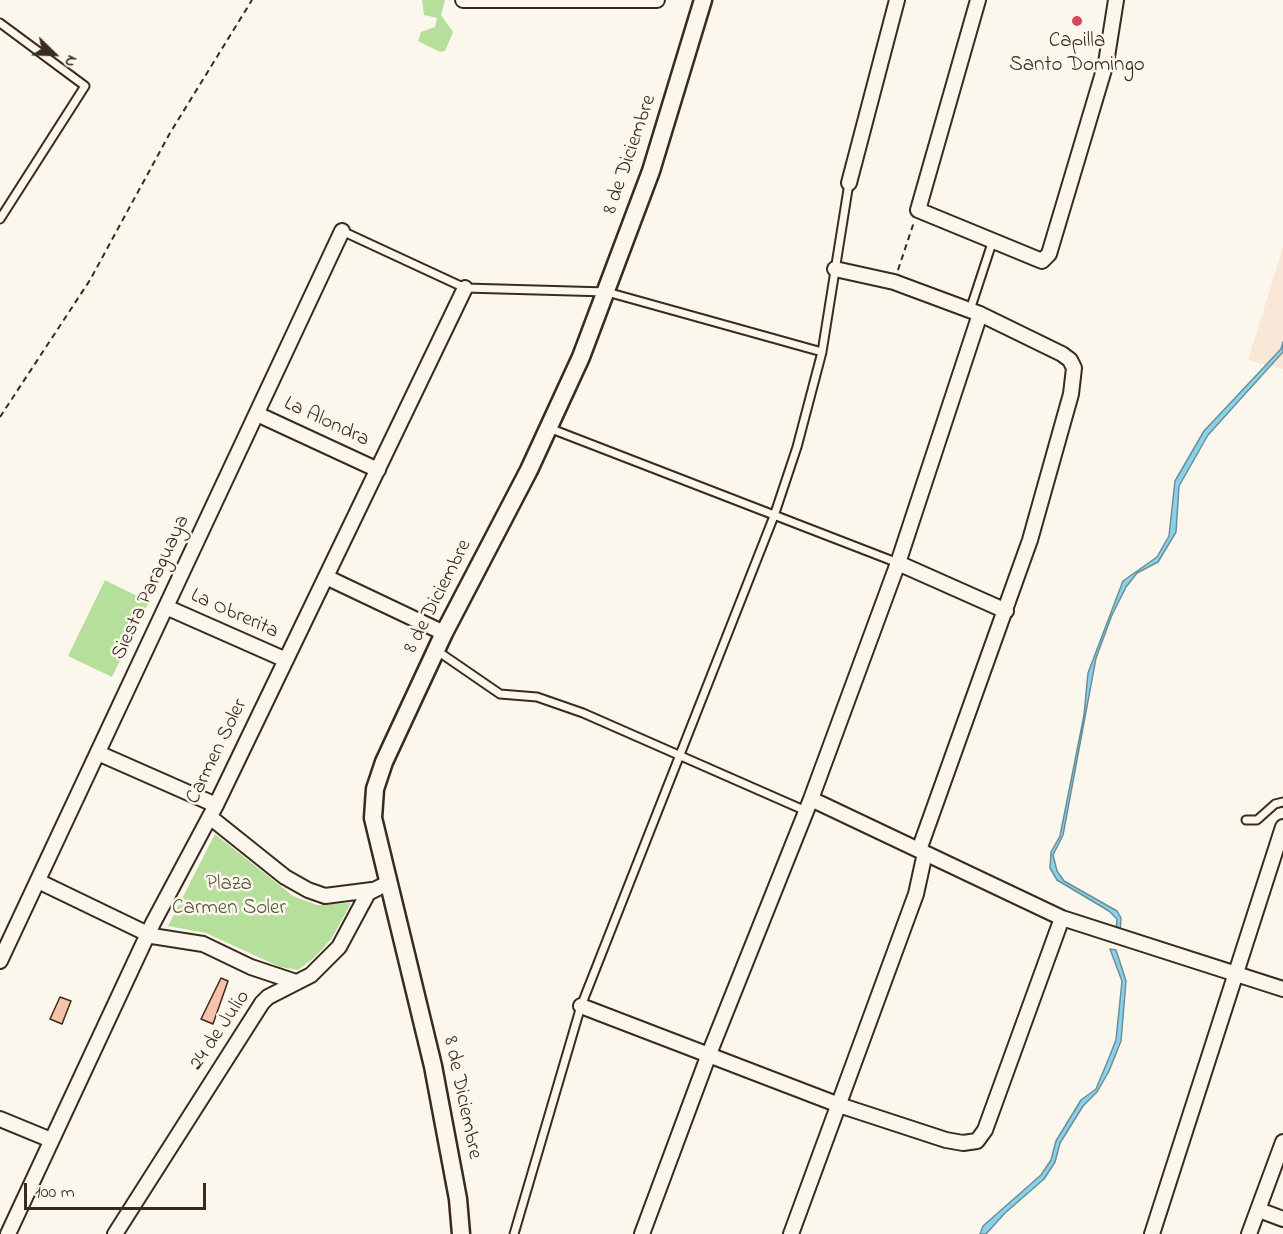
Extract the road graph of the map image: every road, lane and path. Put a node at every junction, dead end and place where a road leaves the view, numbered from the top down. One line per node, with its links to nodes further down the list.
1 (252, 0): 21 (path)
2 (463, 0): 3 (street)
3 (657, 0)
4 (703, 0): 17 (street, 8 de Diciembre)
5 (897, 0): 9 (street)
6 (978, 0): 10 (street)
7 (1116, 0): 13 (street)
8 (0, 23): 11 (lane)
9 (849, 183): 14 (lane)
10 (918, 210): 13 (street); 15 (path)
11 (0, 219)
12 (342, 231): 16 (lane); 20 (street, Siesta Paraguaya)
13 (992, 243): 18 (lane)
14 (835, 269): 15 (street); 19 (lane)
15 (894, 282): 18 (street)
16 (465, 288): 17 (lane); 23 (street, Carmen Soler)
17 (607, 292): 19 (lane); 22 (street, 8 de Diciembre)
18 (975, 312): 25 (street); 28 (street)
19 (822, 352): 24 (lane)
20 (257, 414): 23 (street, La Alondra); 27 (street, Siesta Paraguaya)
21 (0, 417)
22 (549, 428): 24 (lane); 29 (street, 8 de Diciembre)
23 (378, 470): 26 (street, Carmen Soler)
24 (774, 516): 25 (lane); 33 (lane)
25 (898, 563): 28 (street); 35 (street)
26 (326, 578): 29 (street); 31 (street, Carmen Soler)
27 (166, 607): 31 (street, La Obrerita); 32 (street, Siesta Paraguaya)
28 (1006, 610): 40 (street)
29 (444, 633): 30 (street, 8 de Diciembre)
30 (436, 650): 33 (lane); 42 (street, 8 de Diciembre)
31 (286, 660): 36 (street, Carmen Soler)
32 (98, 753): 36 (street); 41 (street, Siesta Paraguaya)
33 (681, 754): 35 (lane); 50 (lane)
34 (1283, 802): 37 (lane)
35 (809, 805): 40 (street); 51 (street)
36 (213, 811): 43 (street); 45 (street, Carmen Soler)
37 (1245, 820)
38 (1283, 827): 39 (street)
39 (1280, 849): 47 (street)
40 (922, 852): 44 (street); 52 (street)
41 (38, 881): 45 (street); 46 (street, Siesta Paraguaya)
42 (388, 883): 43 (street); 60 (street, 8 de Diciembre)
43 (372, 890): 48 (street, 24 de Julio)
44 (1062, 918): 47 (street); 52 (street)
45 (148, 934): 48 (street); 54 (street, Carmen Soler)
46 (0, 962)
47 (1237, 976): 49 (street); 64 (street)
48 (296, 982): 59 (street, 24 de Julio)
49 (1283, 989)
50 (581, 1006): 51 (street); 61 (lane)
51 (709, 1054): 52 (street); 62 (street)
52 (839, 1105): 63 (street)
53 (0, 1119): 54 (street)
54 (51, 1140): 58 (street, Carmen Soler)
55 (1283, 1142): 56 (street)
56 (1259, 1210): 57 (street); 65 (street)
57 (1283, 1219)
58 (8, 1234)
59 (115, 1234)
60 (461, 1234)
61 (514, 1234)
62 (642, 1234)
63 (791, 1234)
64 (1152, 1234)
65 (1249, 1234)

